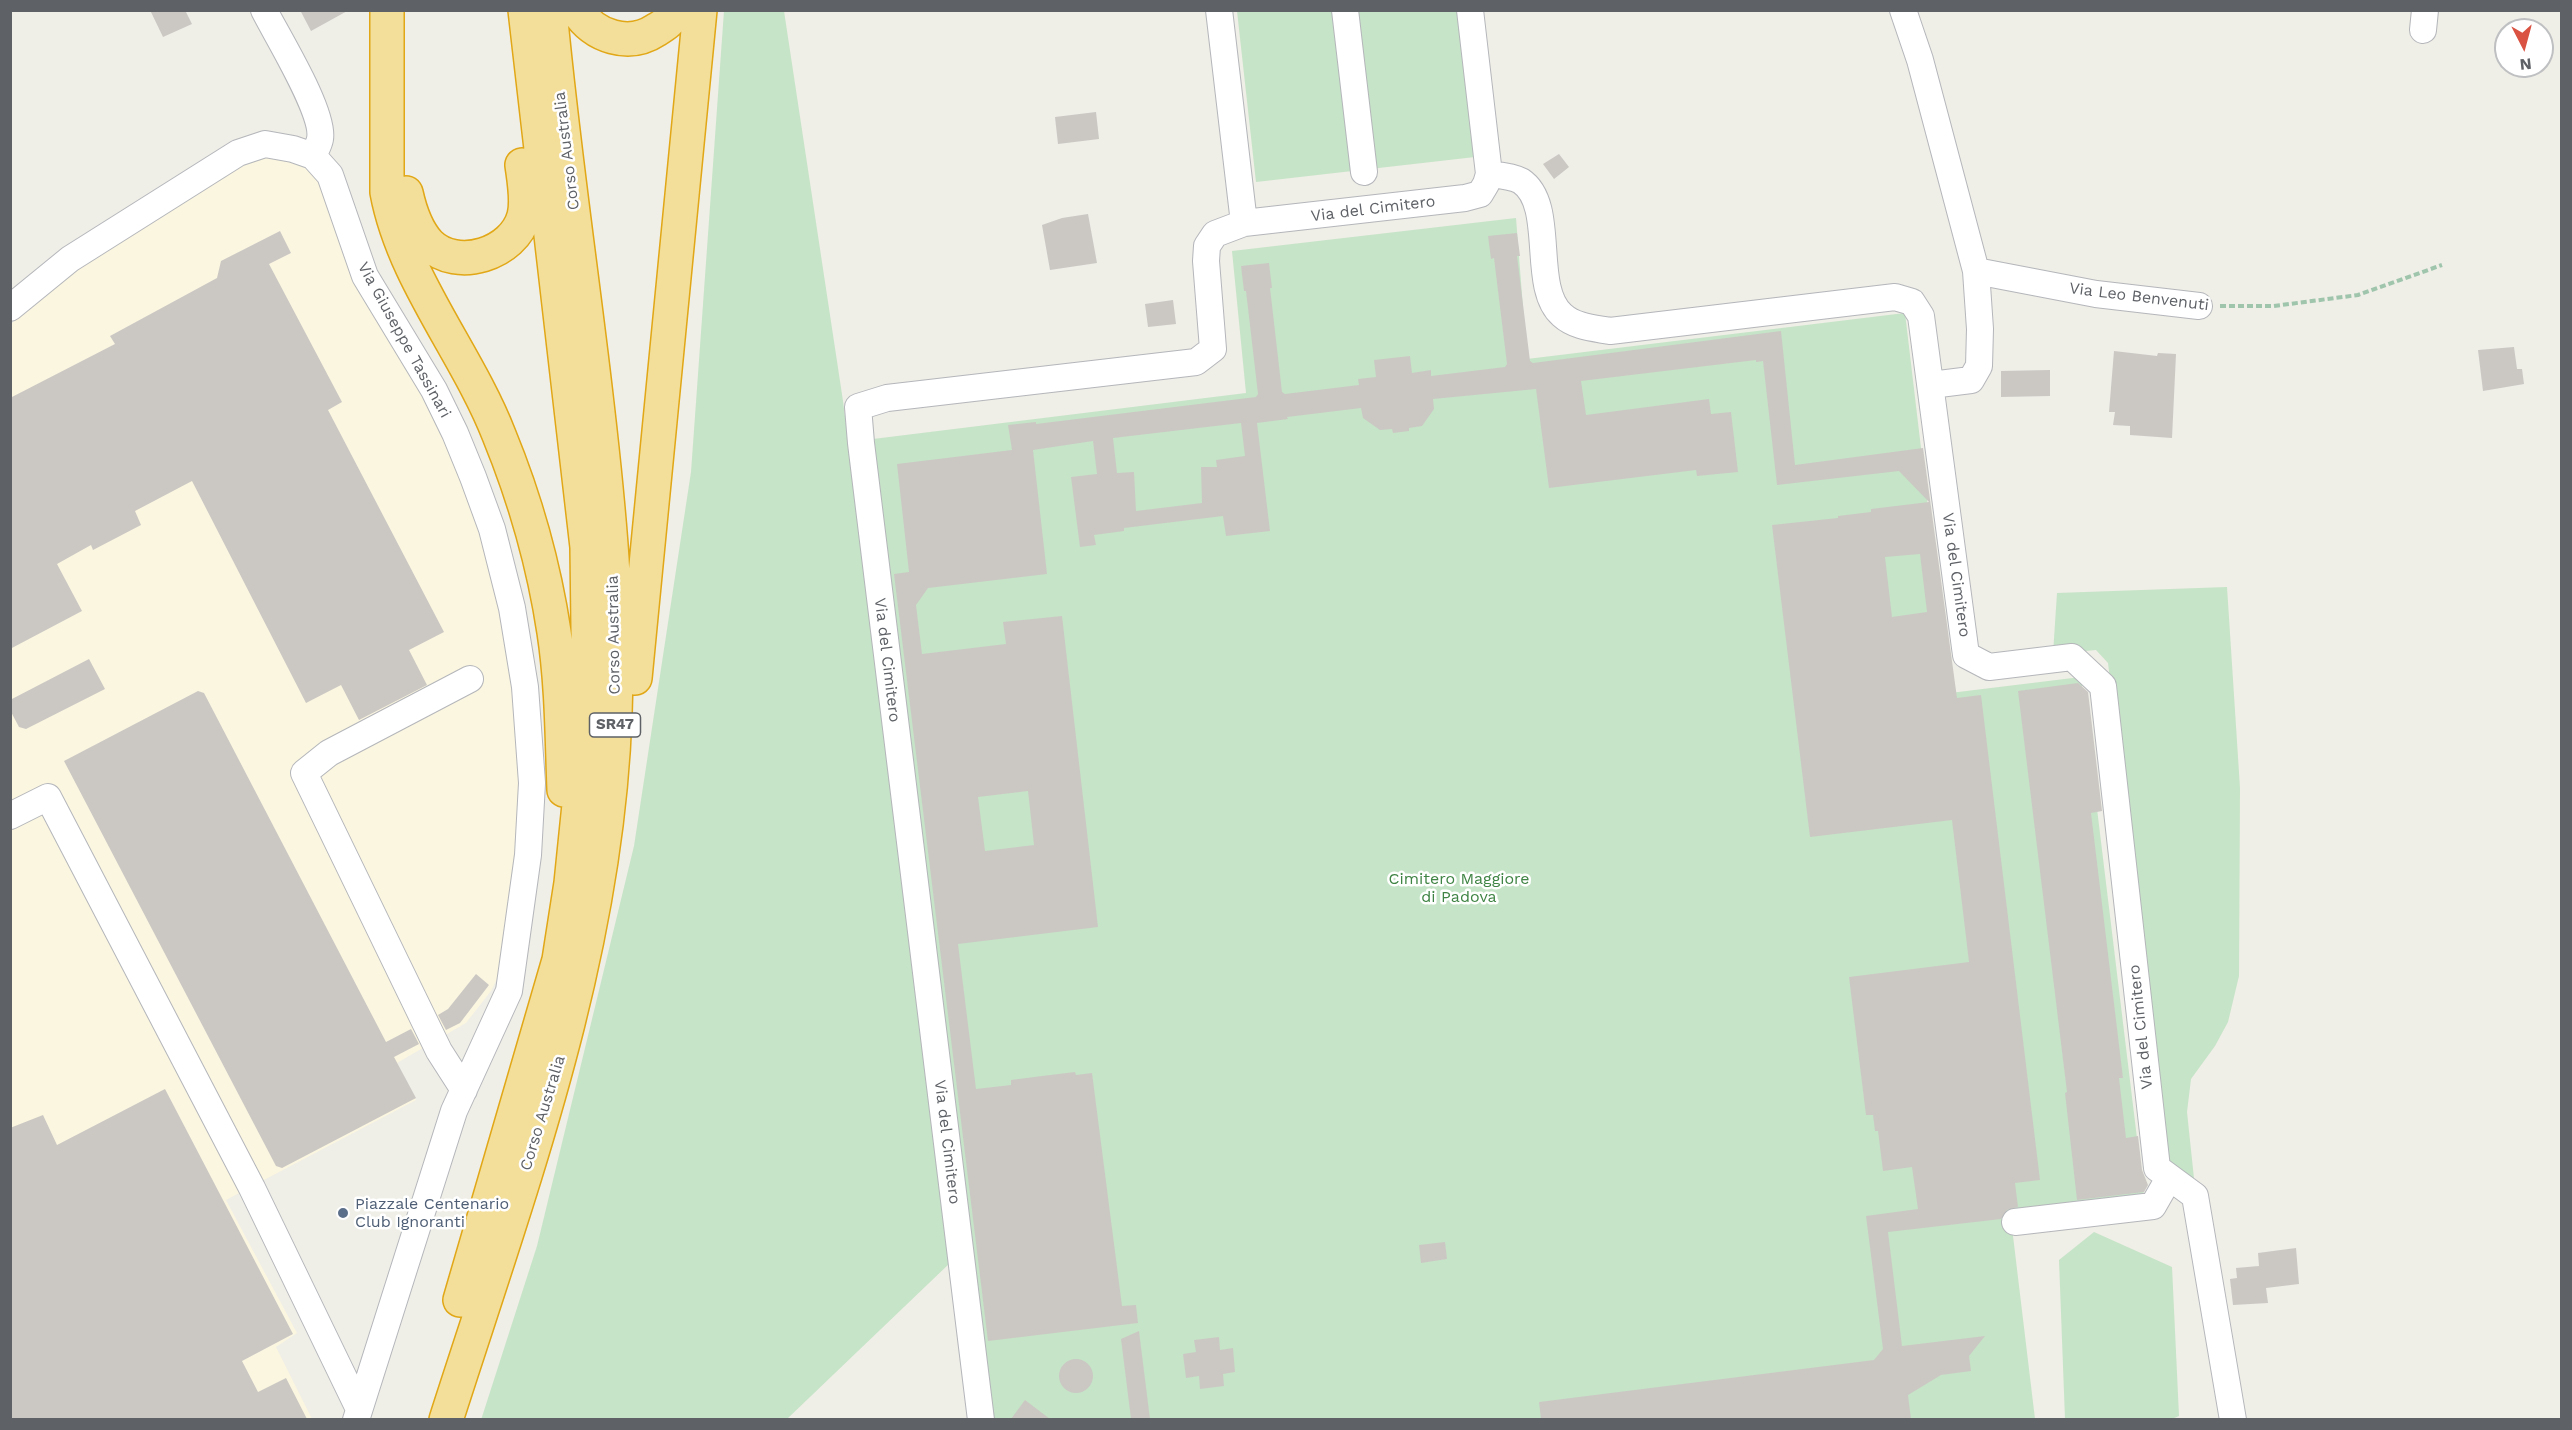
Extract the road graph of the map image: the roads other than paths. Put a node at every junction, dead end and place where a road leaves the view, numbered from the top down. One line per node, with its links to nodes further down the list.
1 (264, 10): 14 (street)
2 (387, 10): 24 (highway)
3 (406, 10): 4 (highway)
4 (507, 10)
5 (525, 10): 24 (highway, Corso Australia / SR47)
6 (550, 10): 24 (highway, Corso Australia / SR47)
7 (578, 10): 8 (highway)
8 (675, 10)
9 (700, 10): 24 (highway)
10 (1219, 10): 17 (street)
11 (1345, 10): 15 (street)
12 (1470, 10): 16 (street)
13 (1903, 10): 18 (street)
14 (313, 156): 20 (street); 25 (street, Via Giuseppe Tassinari)
15 (1364, 172)
16 (1489, 174): 17 (street, Via del Cimitero); 21 (street, Via del Cimitero)
17 (1244, 224): 31 (street, Via del Cimitero)
18 (1976, 271): 19 (street, Via Leo Benvenuti); 21 (street)
19 (2199, 306)
20 (10, 308)
21 (1931, 385): 26 (street, Via del Cimitero)
22 (470, 679): 25 (street)
23 (10, 816): 28 (street)
24 (571, 961): 29 (highway, Corso Australia / SR47); 30 (highway, Corso Australia / SR47)
25 (464, 1090): 28 (street)
26 (2169, 1178): 27 (street); 32 (street, Via del Cimitero)
27 (2015, 1222)
28 (358, 1414)
29 (423, 1419)
30 (446, 1419)
31 (981, 1419)
32 (2233, 1419)

